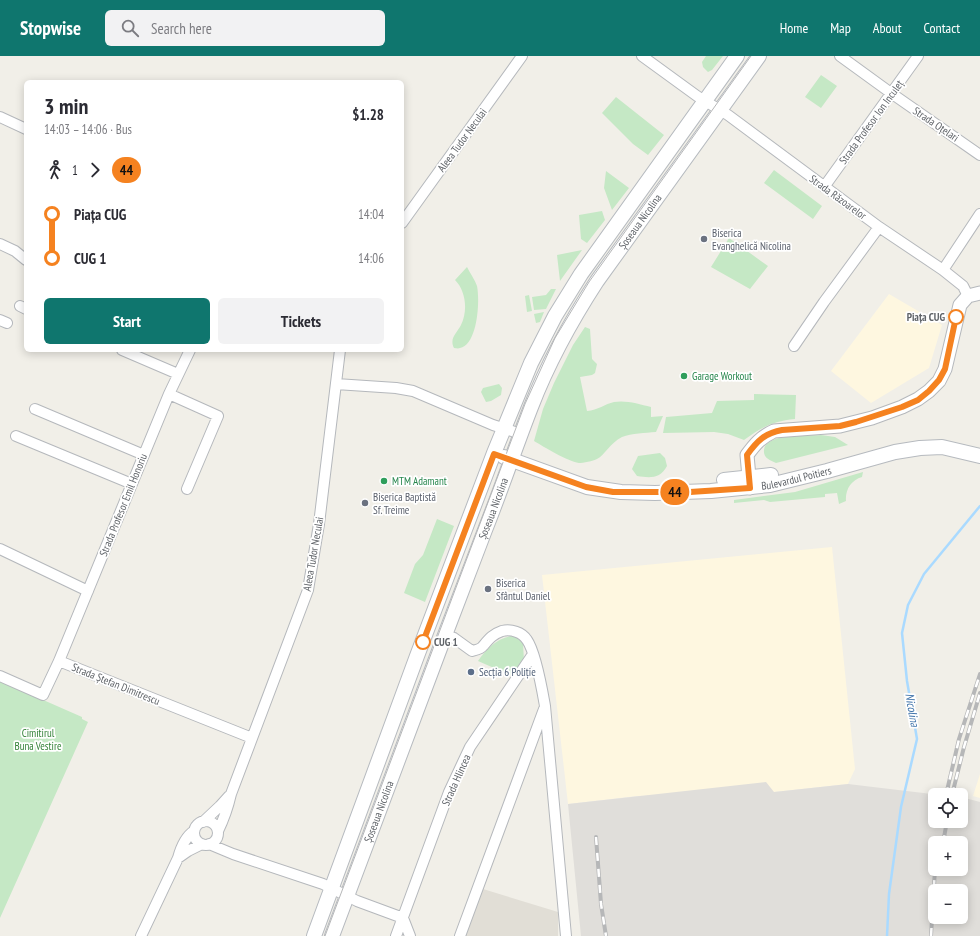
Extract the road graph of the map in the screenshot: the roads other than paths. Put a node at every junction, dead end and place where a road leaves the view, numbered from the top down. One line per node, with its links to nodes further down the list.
1 (642, 56): 8 (street, Strada Răzoarelor)
2 (737, 56): 8 (main road, Șoseaua Nicolina)
3 (759, 56): 9 (main road, Șoseaua Nicolina)
4 (840, 56): 7 (street, Strada Oțelari)
5 (918, 56): 7 (street, Strada Profesor Ion Inculeț)
6 (519, 57): 15 (street, Aleea Tudor Neculai)
7 (891, 93): 12 (street, Strada Oțelari); 13 (street, Strada Profesor Ion Inculeț)
8 (705, 101): 9 (street, Strada Răzoarelor); 29 (main road, Șoseaua Nicolina)
9 (720, 110): 13 (street, Strada Răzoarelor); 30 (main road, Șoseaua Nicolina)
10 (0, 117): 11 (street)
11 (24, 128)
12 (980, 155)
13 (824, 187): 16 (street, Strada Răzoarelor)
14 (980, 214): 19 (street)
15 (404, 220)
16 (879, 227): 19 (street, Strada Răzoarelor); 21 (street)
17 (0, 244): 18 (street)
18 (24, 258)
19 (943, 270): 20 (street, Strada Răzoarelor)
20 (974, 294): 38 (street)
21 (794, 346)
22 (127, 352): 25 (street)
23 (189, 352): 25 (street, Strada Profesor Emil Honoriu)
24 (340, 352): 26 (street, Aleea Tudor Neculai)
25 (178, 374): 27 (street, Strada Profesor Emil Honoriu)
26 (336, 384): 29 (street); 48 (street, Aleea Tudor Neculai)
27 (169, 394): 34 (street, Strada Profesor Emil Honoriu); 40 (street)
28 (35, 410): 34 (street)
29 (504, 429): 30 (street); 33 (main road, Șoseaua Nicolina)
30 (521, 434): 35 (main road, Șoseaua Nicolina)
31 (16, 436): 39 (street)
32 (980, 446): 37 (main road, Bulevardul Poitiers)
33 (496, 449): 35 (main road, Bulevardul Poitiers); 54 (main road, Șoseaua Nicolina)
34 (144, 455): 39 (street, Strada Profesor Emil Honoriu)
35 (513, 456): 38 (main road, Bulevardul Poitiers); 43 (main road, Șoseaua Nicolina)
36 (980, 456): 37 (main road, Bulevardul Poitiers)
37 (855, 458): 38 (main road, Bulevardul Poitiers)
38 (750, 483)
39 (132, 484): 42 (street, Strada Profesor Emil Honoriu)
40 (187, 489)
41 (0, 549): 42 (street)
42 (88, 591): 45 (street, Strada Profesor Emil Honoriu)
43 (445, 635): 44 (street); 55 (main road, Șoseaua Nicolina)
44 (533, 654): 47 (street); 56 (street, Strada Hlincea)
45 (59, 661): 46 (street, Strada Ștefan Dimitrescu); 48 (street, Strada Ștefan Dimitrescu)
46 (0, 676)
47 (545, 706): 62 (street); 63 (street)
48 (252, 738): 49 (street, Aleea Tudor Neculai)
49 (231, 794): 50 (street, Aleea Tudor Neculai); 52 (street, Aleea Tudor Neculai)
50 (203, 822): 51 (street, Aleea Tudor Neculai); 52 (street)
51 (194, 831): 52 (street); 53 (street, Aleea Tudor Neculai)
52 (211, 839): 53 (street); 54 (street)
53 (178, 858): 57 (street, Aleea Tudor Neculai)
54 (332, 888): 55 (street); 58 (main road, Șoseaua Nicolina)
55 (347, 896): 56 (street); 59 (main road, Șoseaua Nicolina)
56 (403, 918): 60 (street, Strada Hlincea); 61 (street)
57 (141, 936)
58 (314, 936)
59 (332, 936)
60 (396, 936)
61 (410, 936)
62 (460, 936)
63 (566, 936)

